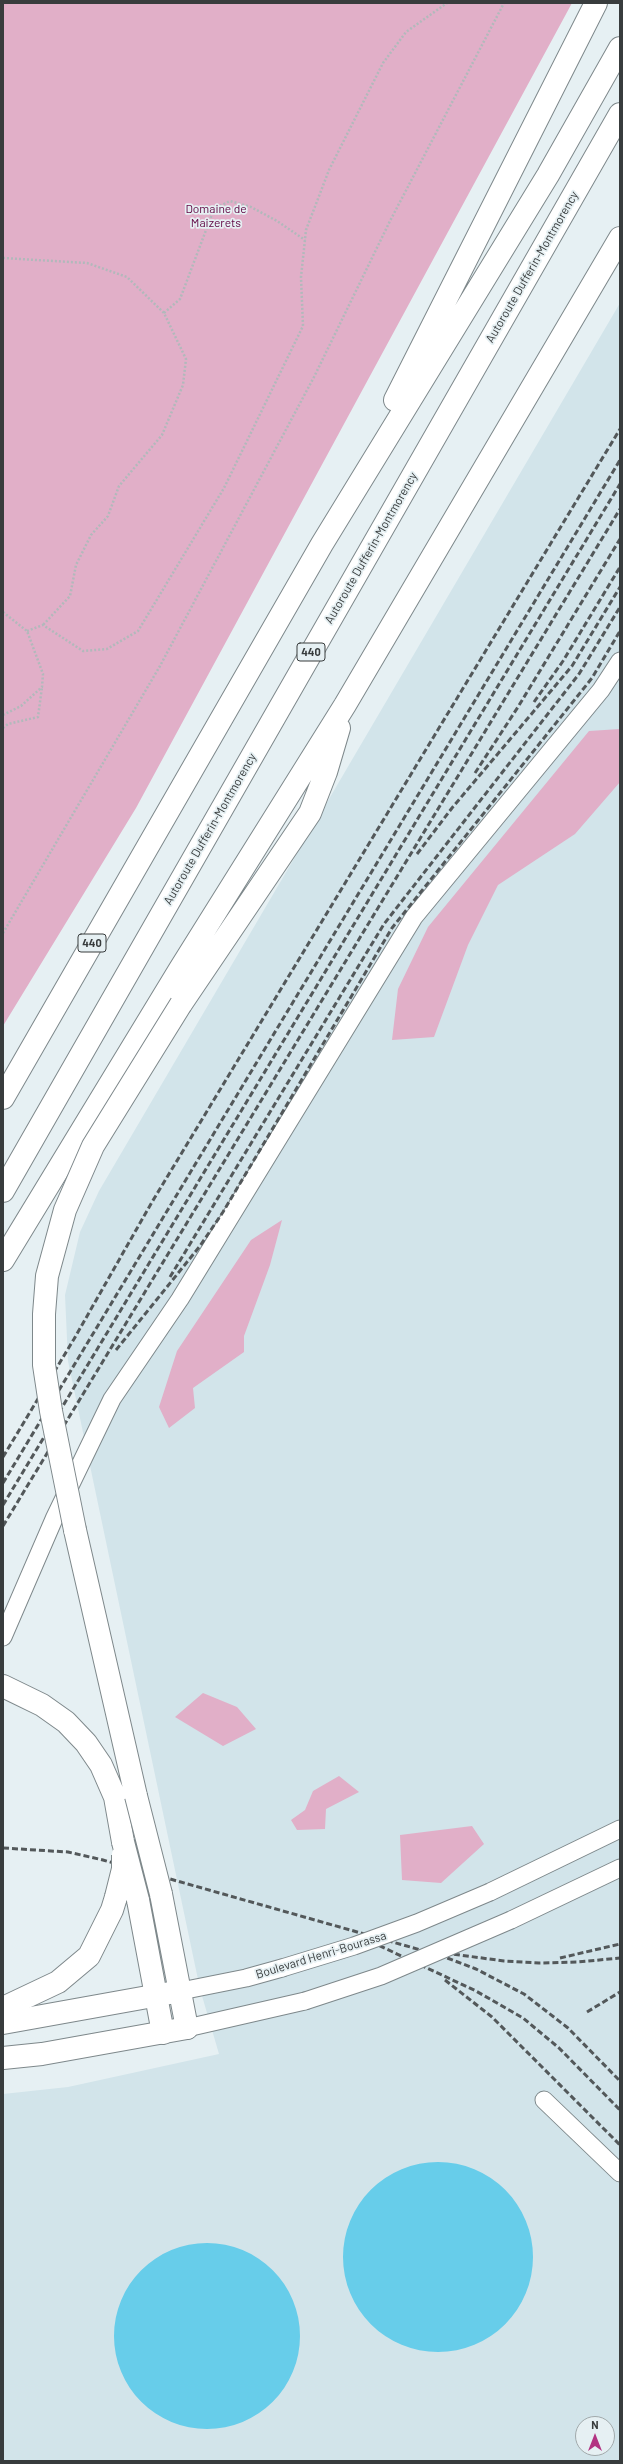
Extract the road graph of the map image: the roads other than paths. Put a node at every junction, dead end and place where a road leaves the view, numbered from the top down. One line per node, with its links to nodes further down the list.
1 (596, 3): 5 (main road)
2 (620, 48): 5 (main road, 440)
3 (620, 114): 9 (main road, Autoroute Dufferin-Montmorency / 440)
4 (620, 238): 7 (main road)
5 (322, 544): 8 (main road, 440)
6 (620, 661): 11 (street)
7 (345, 705): 10 (main road); 16 (main road, bridge)
8 (3, 1098)
9 (3, 1191)
10 (3, 1260)
11 (3, 1637)
12 (3, 1686): 14 (main road)
13 (620, 1828): 16 (street, Boulevard Henri-Bourassa, bridge)
14 (123, 1842): 17 (main road, bridge); 18 (main road, bridge)
15 (620, 1868): 20 (street, bridge)
16 (181, 1991): 17 (main road, Boulevard Henri-Bourassa); 20 (main road)
17 (157, 1996): 19 (main road, Boulevard Henri-Bourassa); 21 (main road)
18 (3, 2008)
19 (3, 2023)
20 (187, 2028): 21 (main road)
21 (163, 2033): 22 (main road)
22 (3, 2058)
23 (544, 2100): 24 (street)
24 (620, 2173)

